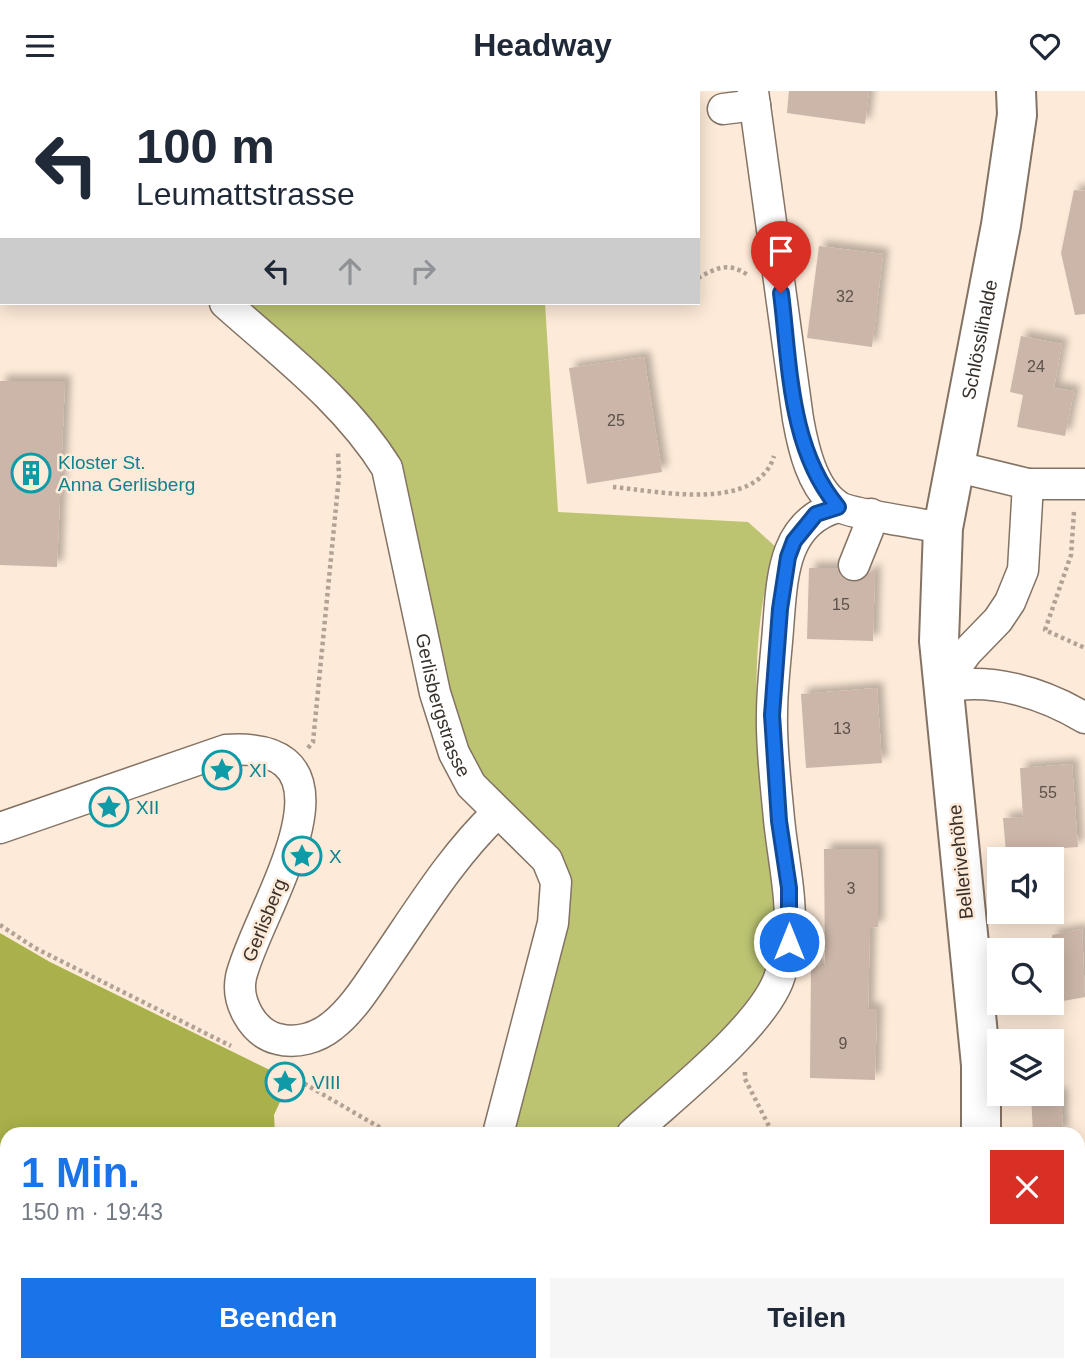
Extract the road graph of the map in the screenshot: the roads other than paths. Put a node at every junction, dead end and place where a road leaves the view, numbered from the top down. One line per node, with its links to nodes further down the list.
1 (1016, 91): 5 (main road, Schlösslihalde)
2 (754, 98): 3 (street); 8 (street)
3 (723, 109)
4 (227, 305): 15 (street, Gerlisbergstrasse)
5 (954, 466): 6 (street); 10 (main road, Schlösslihalde)
6 (1028, 484): 7 (street); 13 (street)
7 (1079, 485)
8 (838, 507): 9 (street); 18 (street)
9 (871, 514): 10 (street); 11 (street)
10 (943, 527): 12 (main road, Schlösslihalde)
11 (854, 565)
12 (941, 590): 13 (main road, Bellerivehöhe)
13 (941, 688): 14 (street); 19 (main road, Bellerivehöhe)
14 (1085, 718)
15 (497, 813): 16 (street, Gerlisberg); 17 (street, Gerlisbergstrasse)
16 (0, 828)
17 (500, 1127)
18 (639, 1127)
19 (981, 1127)

